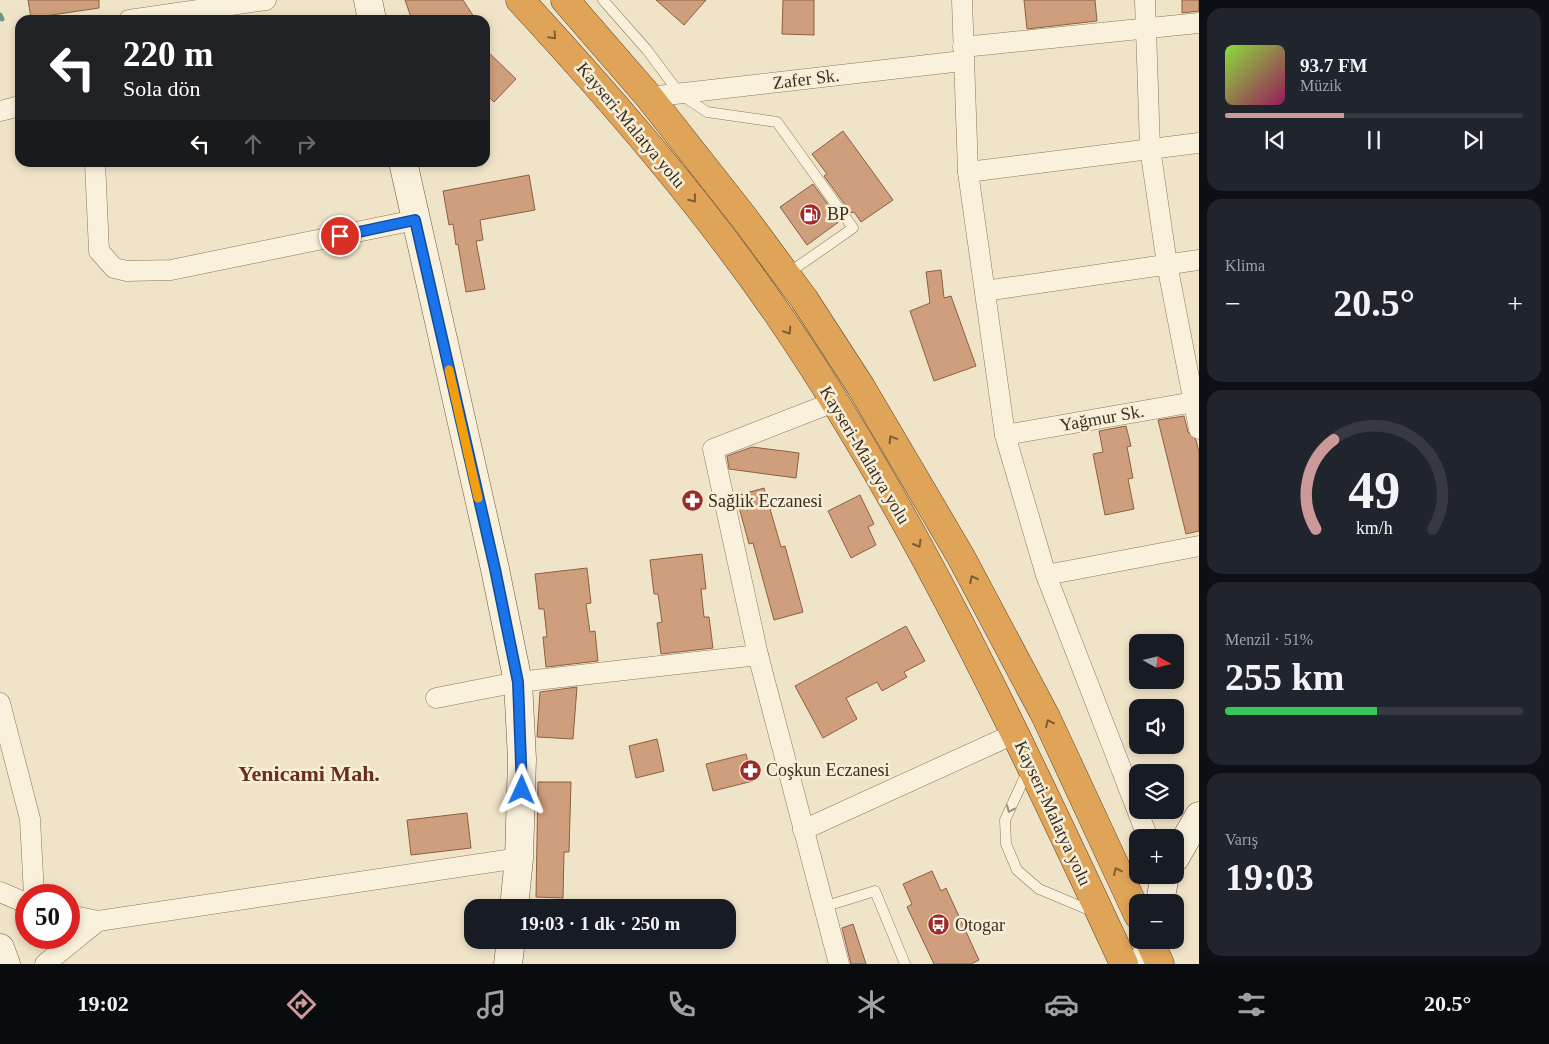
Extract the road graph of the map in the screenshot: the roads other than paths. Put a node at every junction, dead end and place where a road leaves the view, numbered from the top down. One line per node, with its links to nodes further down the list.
1 (266, 0): 8 (street)
2 (368, 0): 9 (main road)
3 (520, 0): 27 (highway, Kayseri-Malatya yolu, one-way to 27)
4 (565, 0): 14 (highway, Kayseri-Malatya yolu)
5 (603, 0): 13 (lane)
6 (962, 0): 12 (street)
7 (1145, 0): 11 (street)
8 (163, 15)
9 (371, 15)
10 (1199, 23): 11 (street, Zafer Sk.)
11 (1147, 27): 12 (street, Zafer Sk.); 18 (street)
12 (963, 54): 13 (street, Zafer Sk.); 21 (street)
13 (680, 94): 14 (street, Zafer Sk.); 25 (lane)
14 (649, 97): 25 (highway, Kayseri-Malatya yolu)
15 (15, 107): 16 (street)
16 (0, 111)
17 (1199, 143): 18 (street)
18 (1150, 148): 21 (street); 24 (street)
19 (95, 167): 22 (street)
20 (404, 167): 22 (main road)
21 (968, 172): 26 (street)
22 (415, 220): 34 (main road)
23 (1199, 260): 24 (street)
24 (1167, 264): 26 (street); 28 (street)
25 (786, 275): 46 (highway, Kayseri-Malatya yolu, one-way to 25)
26 (985, 291): 30 (street)
27 (834, 402): 33 (street); 37 (highway, Kayseri-Malatya yolu, one-way to 37)
28 (1196, 402): 29 (street); 30 (street, Yağmur Sk.)
29 (1199, 429)
30 (1005, 436): 32 (street)
31 (1199, 546): 32 (street)
32 (1046, 575): 40 (street)
33 (758, 655): 34 (street); 41 (street)
34 (518, 682): 35 (street); 43 (main road)
35 (436, 698)
36 (0, 703): 44 (street)
37 (1016, 733): 38 (highway, Kayseri-Malatya yolu); 41 (street)
38 (1031, 764): 50 (highway, Kayseri-Malatya yolu); 50 (lane, one-way to 50)
39 (1199, 816): 42 (main road)
40 (1145, 829)
41 (802, 830): 49 (street)
42 (1184, 843)
43 (519, 858): 48 (main road); 52 (street)
44 (33, 884)
45 (0, 892): 47 (street)
46 (1129, 896)
47 (15, 899)
48 (515, 899)
49 (824, 907): 58 (street); 59 (lane)
50 (1101, 915): 60 (highway, Kayseri-Malatya yolu)
51 (80, 917): 52 (street)
52 (98, 921): 56 (street)
53 (0, 948): 55 (main road)
54 (510, 949): 57 (main road)
55 (6, 964)
56 (45, 964)
57 (508, 964)
58 (839, 964)
59 (905, 964)
60 (1124, 964)

